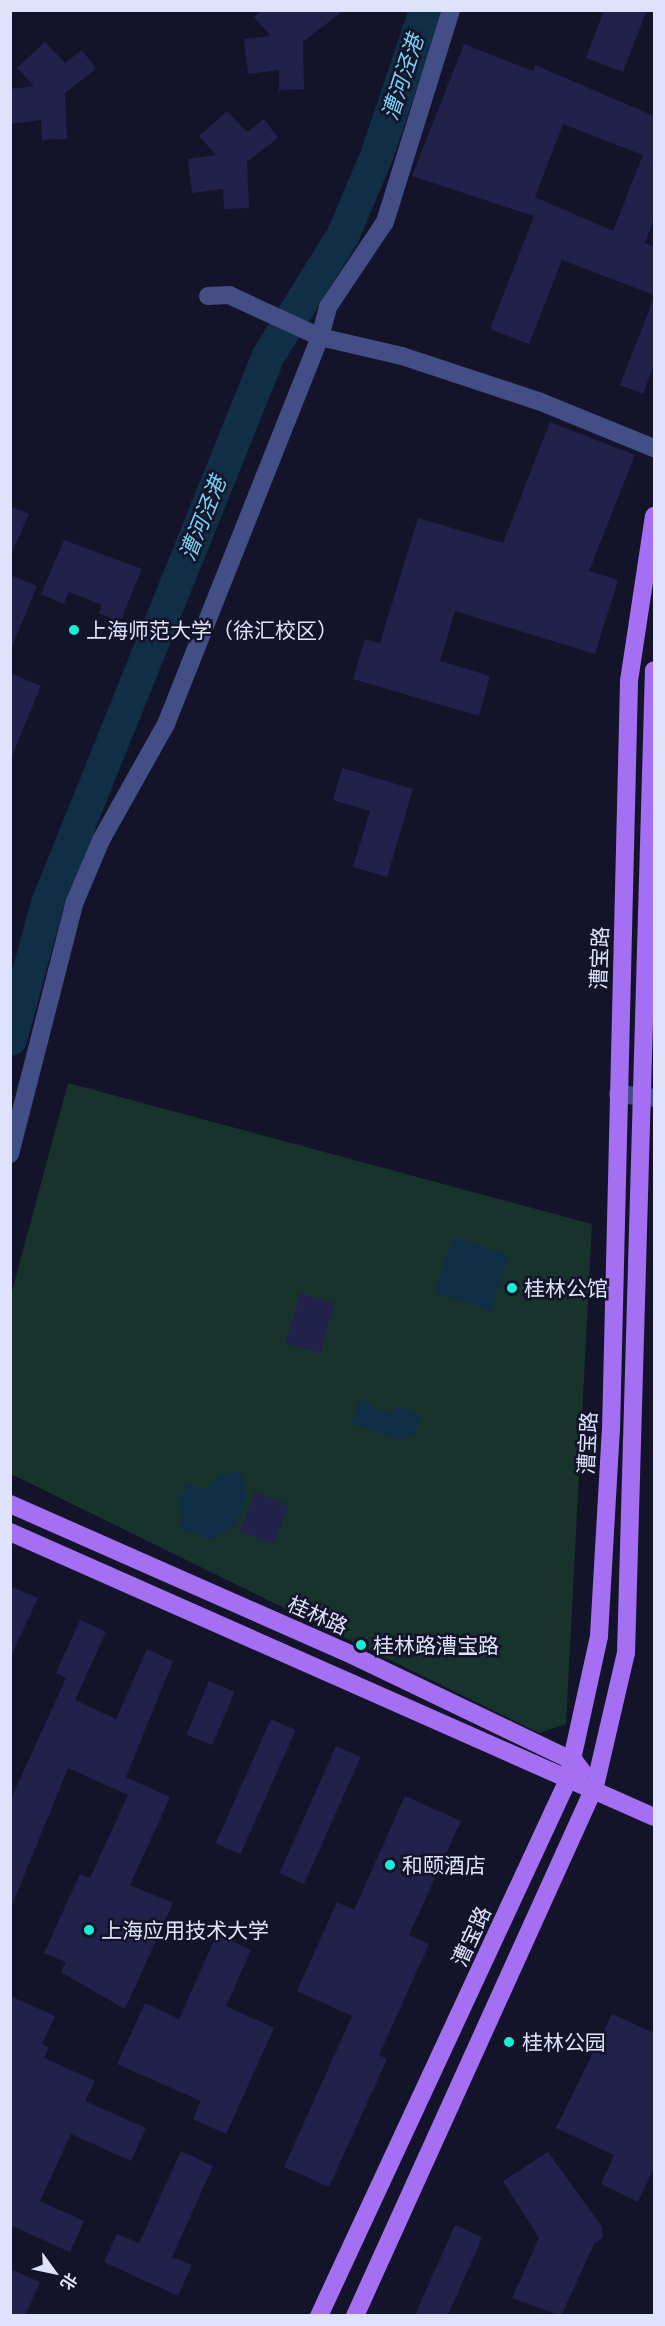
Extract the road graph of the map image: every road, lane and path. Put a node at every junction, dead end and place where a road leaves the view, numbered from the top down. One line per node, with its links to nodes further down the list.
1 (451, 10): 3 (street)
2 (208, 296): 3 (street)
3 (320, 337): 4 (street); 10 (street)
4 (654, 448)
5 (654, 516): 6 (main road, 漕宝路)
6 (651, 540): 8 (main road, 漕宝路)
7 (654, 670): 9 (main road)
8 (618, 1094): 9 (street); 13 (main road, 漕宝路)
9 (649, 1097): 15 (main road)
10 (10, 1154)
11 (10, 1504): 13 (main road, 桂林路)
12 (10, 1532): 14 (main road, 桂林路)
13 (575, 1762): 14 (main road, 漕宝路); 15 (main road, 桂林路)
14 (567, 1782): 15 (main road, 桂林路); 17 (main road, 漕宝路)
15 (595, 1786): 16 (main road, 桂林路); 18 (main road)
16 (654, 1817)
17 (319, 2316)
18 (355, 2316)

